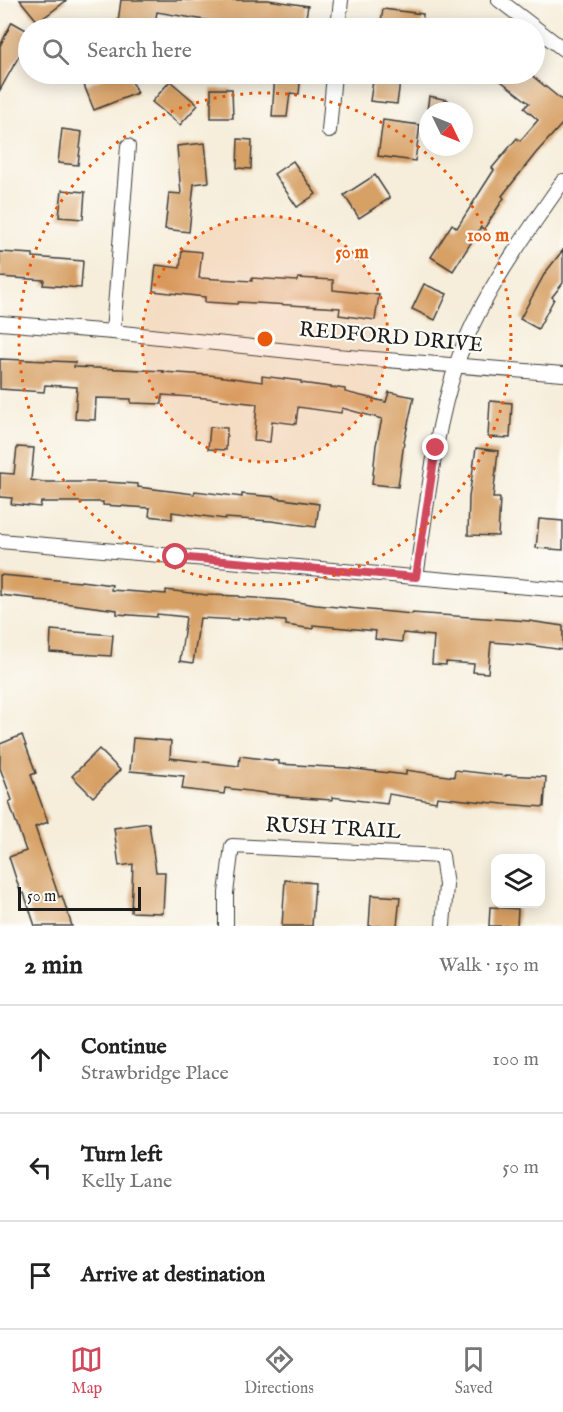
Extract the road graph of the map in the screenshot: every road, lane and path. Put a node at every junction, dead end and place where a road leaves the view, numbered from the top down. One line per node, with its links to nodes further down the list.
1 (341, 0): 3 (street)
2 (499, 0): 4 (street)
3 (339, 18)
4 (523, 18)
5 (545, 35): 6 (street)
6 (563, 49)
7 (333, 84): 8 (street)
8 (329, 131)
9 (128, 146): 12 (street)
10 (563, 181): 13 (street)
11 (0, 323): 12 (street, REDFORD DRIVE)
12 (113, 332): 13 (street, REDFORD DRIVE)
13 (456, 366): 14 (street, REDFORD DRIVE); 16 (street)
14 (563, 374)
15 (0, 541): 16 (street)
16 (416, 577): 17 (street)
17 (563, 590)
18 (226, 926): 19 (street, RUSH TRAIL)
19 (443, 926)

